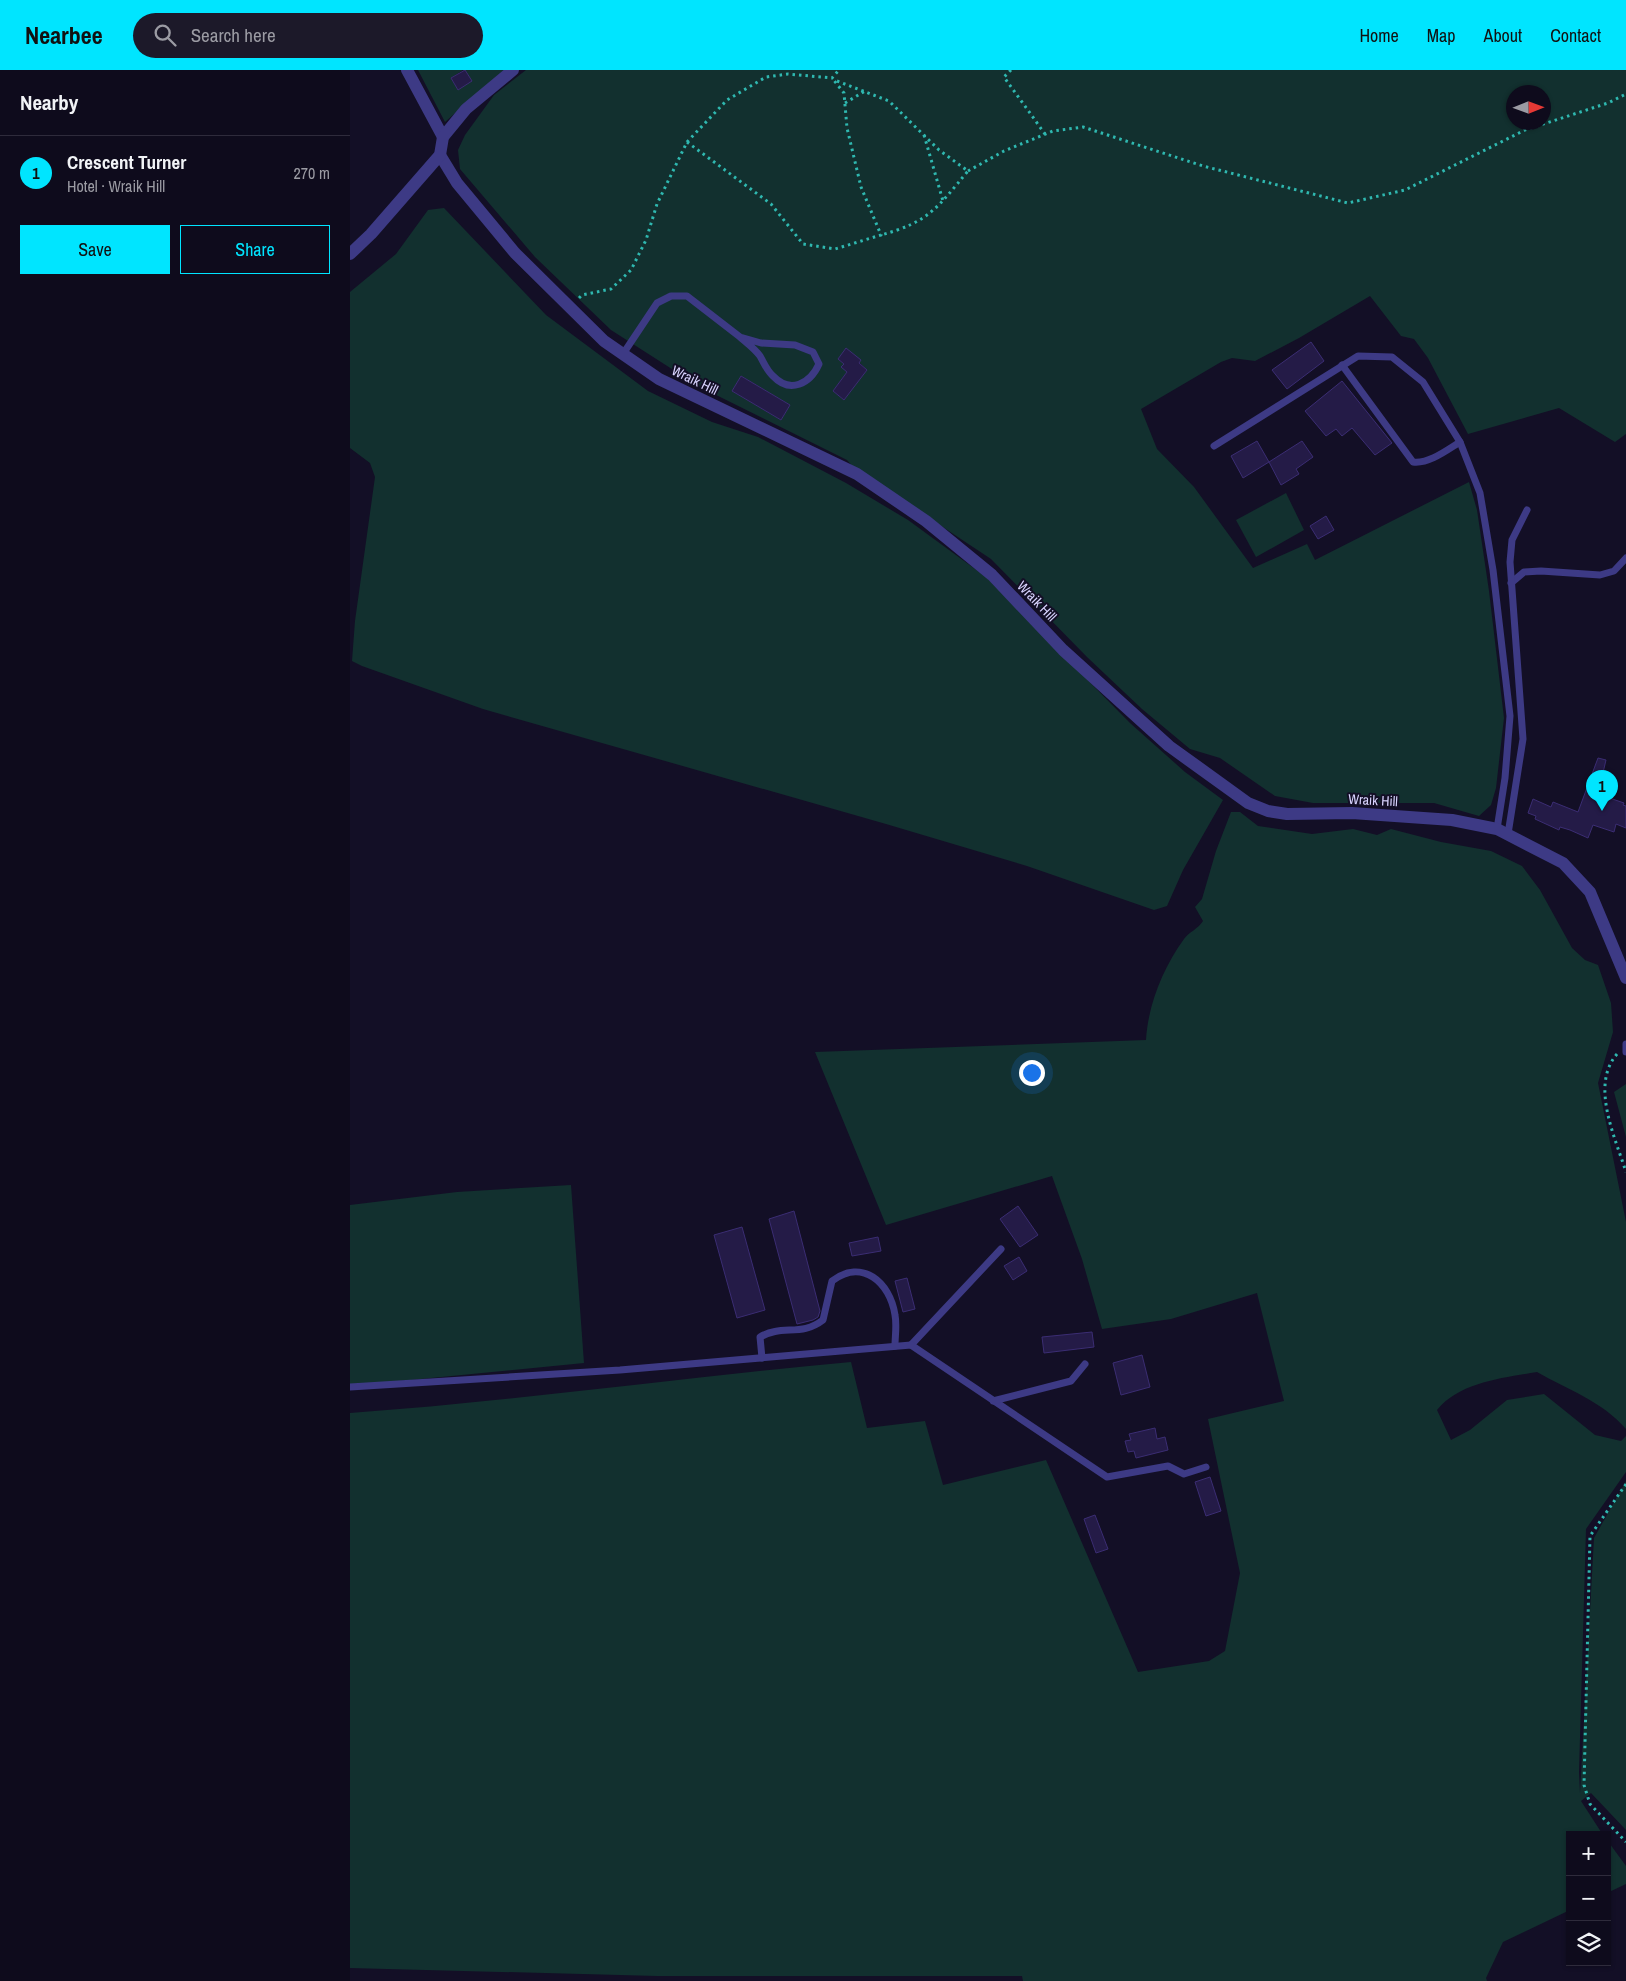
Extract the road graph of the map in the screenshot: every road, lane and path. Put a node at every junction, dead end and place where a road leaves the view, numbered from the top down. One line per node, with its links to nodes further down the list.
1 (407, 70): 12 (street)
2 (513, 70): 12 (street)
3 (839, 70): 5 (path)
4 (1011, 70): 10 (path)
5 (832, 78): 6 (path); 13 (path)
6 (836, 81): 7 (path); 9 (path)
7 (866, 91): 9 (path); 11 (path)
8 (1626, 94): 10 (path)
9 (845, 102): 17 (path)
10 (1045, 134): 15 (path)
11 (924, 135): 15 (path); 16 (path)
12 (443, 137): 14 (street)
13 (687, 142): 17 (path); 19 (path)
14 (440, 154): 18 (street); 19 (street, Wraik Hill)
15 (968, 171): 16 (path)
16 (943, 201): 17 (path)
17 (880, 235)
18 (350, 254)
19 (572, 308): 21 (street, Wraik Hill)
20 (740, 337): 20 (lane); 21 (lane)
21 (623, 354): 28 (street, Wraik Hill)
22 (1342, 366): 23 (lane); 23 (lane); 24 (lane)
23 (1460, 442): 28 (lane)
24 (1214, 446)
25 (1527, 510): 27 (lane)
26 (1626, 558): 27 (lane)
27 (1511, 583): 28 (lane)
28 (1503, 832): 29 (street, Wraik Hill)
29 (1626, 978)
30 (1625, 1047): 31 (path)
31 (1626, 1172)
32 (1001, 1249): 33 (lane)
33 (911, 1345): 34 (lane); 38 (lane)
34 (895, 1346): 35 (lane); 35 (lane)
35 (762, 1358): 37 (lane)
36 (1085, 1364): 38 (lane)
37 (350, 1387)
38 (994, 1400): 39 (lane)
39 (1206, 1467)
40 (1626, 1484): 41 (path)
41 (1626, 1842)

